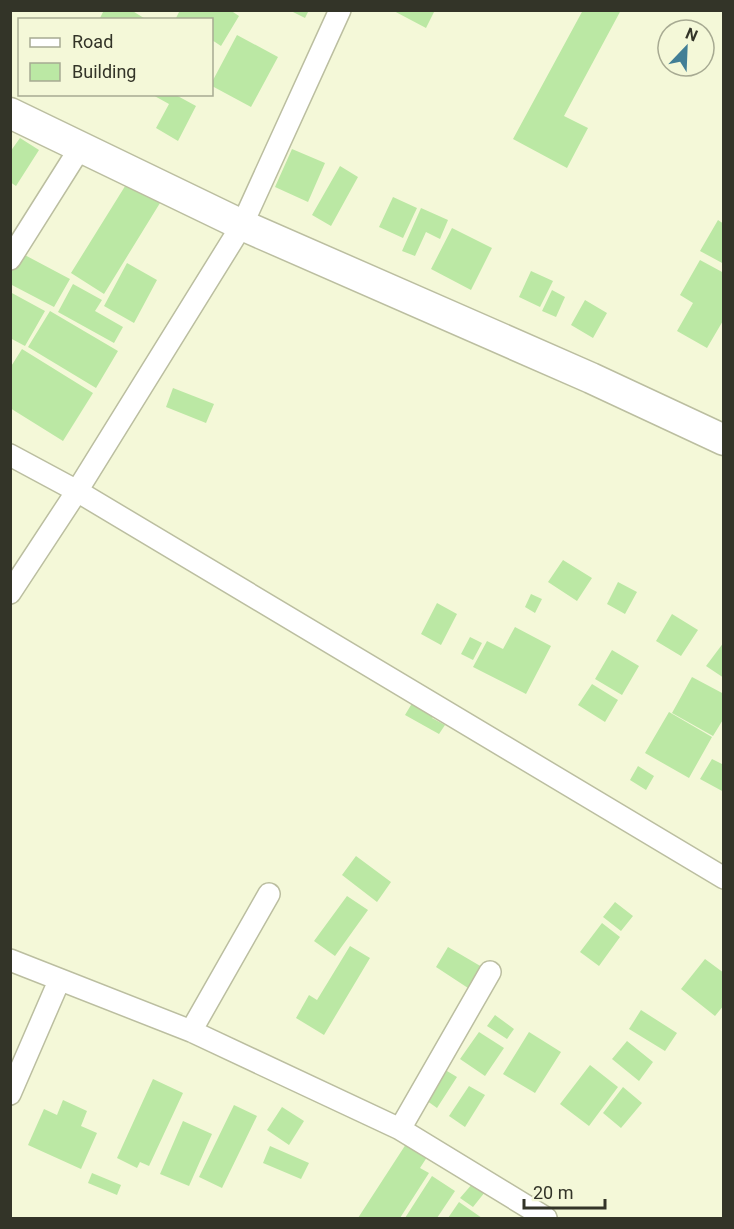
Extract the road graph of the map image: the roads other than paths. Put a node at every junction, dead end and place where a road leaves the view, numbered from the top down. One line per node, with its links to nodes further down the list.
1 (340, 10): 4 (street)
2 (10, 113): 3 (street)
3 (80, 148): 4 (street); 5 (street)
4 (242, 225): 6 (street); 8 (street)
5 (10, 259)
6 (723, 440)
7 (10, 455): 8 (street)
8 (77, 491): 9 (street); 10 (street)
9 (10, 593)
10 (723, 878)
11 (269, 894): 15 (street)
12 (10, 960): 14 (street)
13 (490, 972): 17 (street)
14 (59, 981): 15 (street); 16 (street)
15 (191, 1031): 17 (street)
16 (10, 1094)
17 (400, 1130): 18 (street)
18 (546, 1218)

